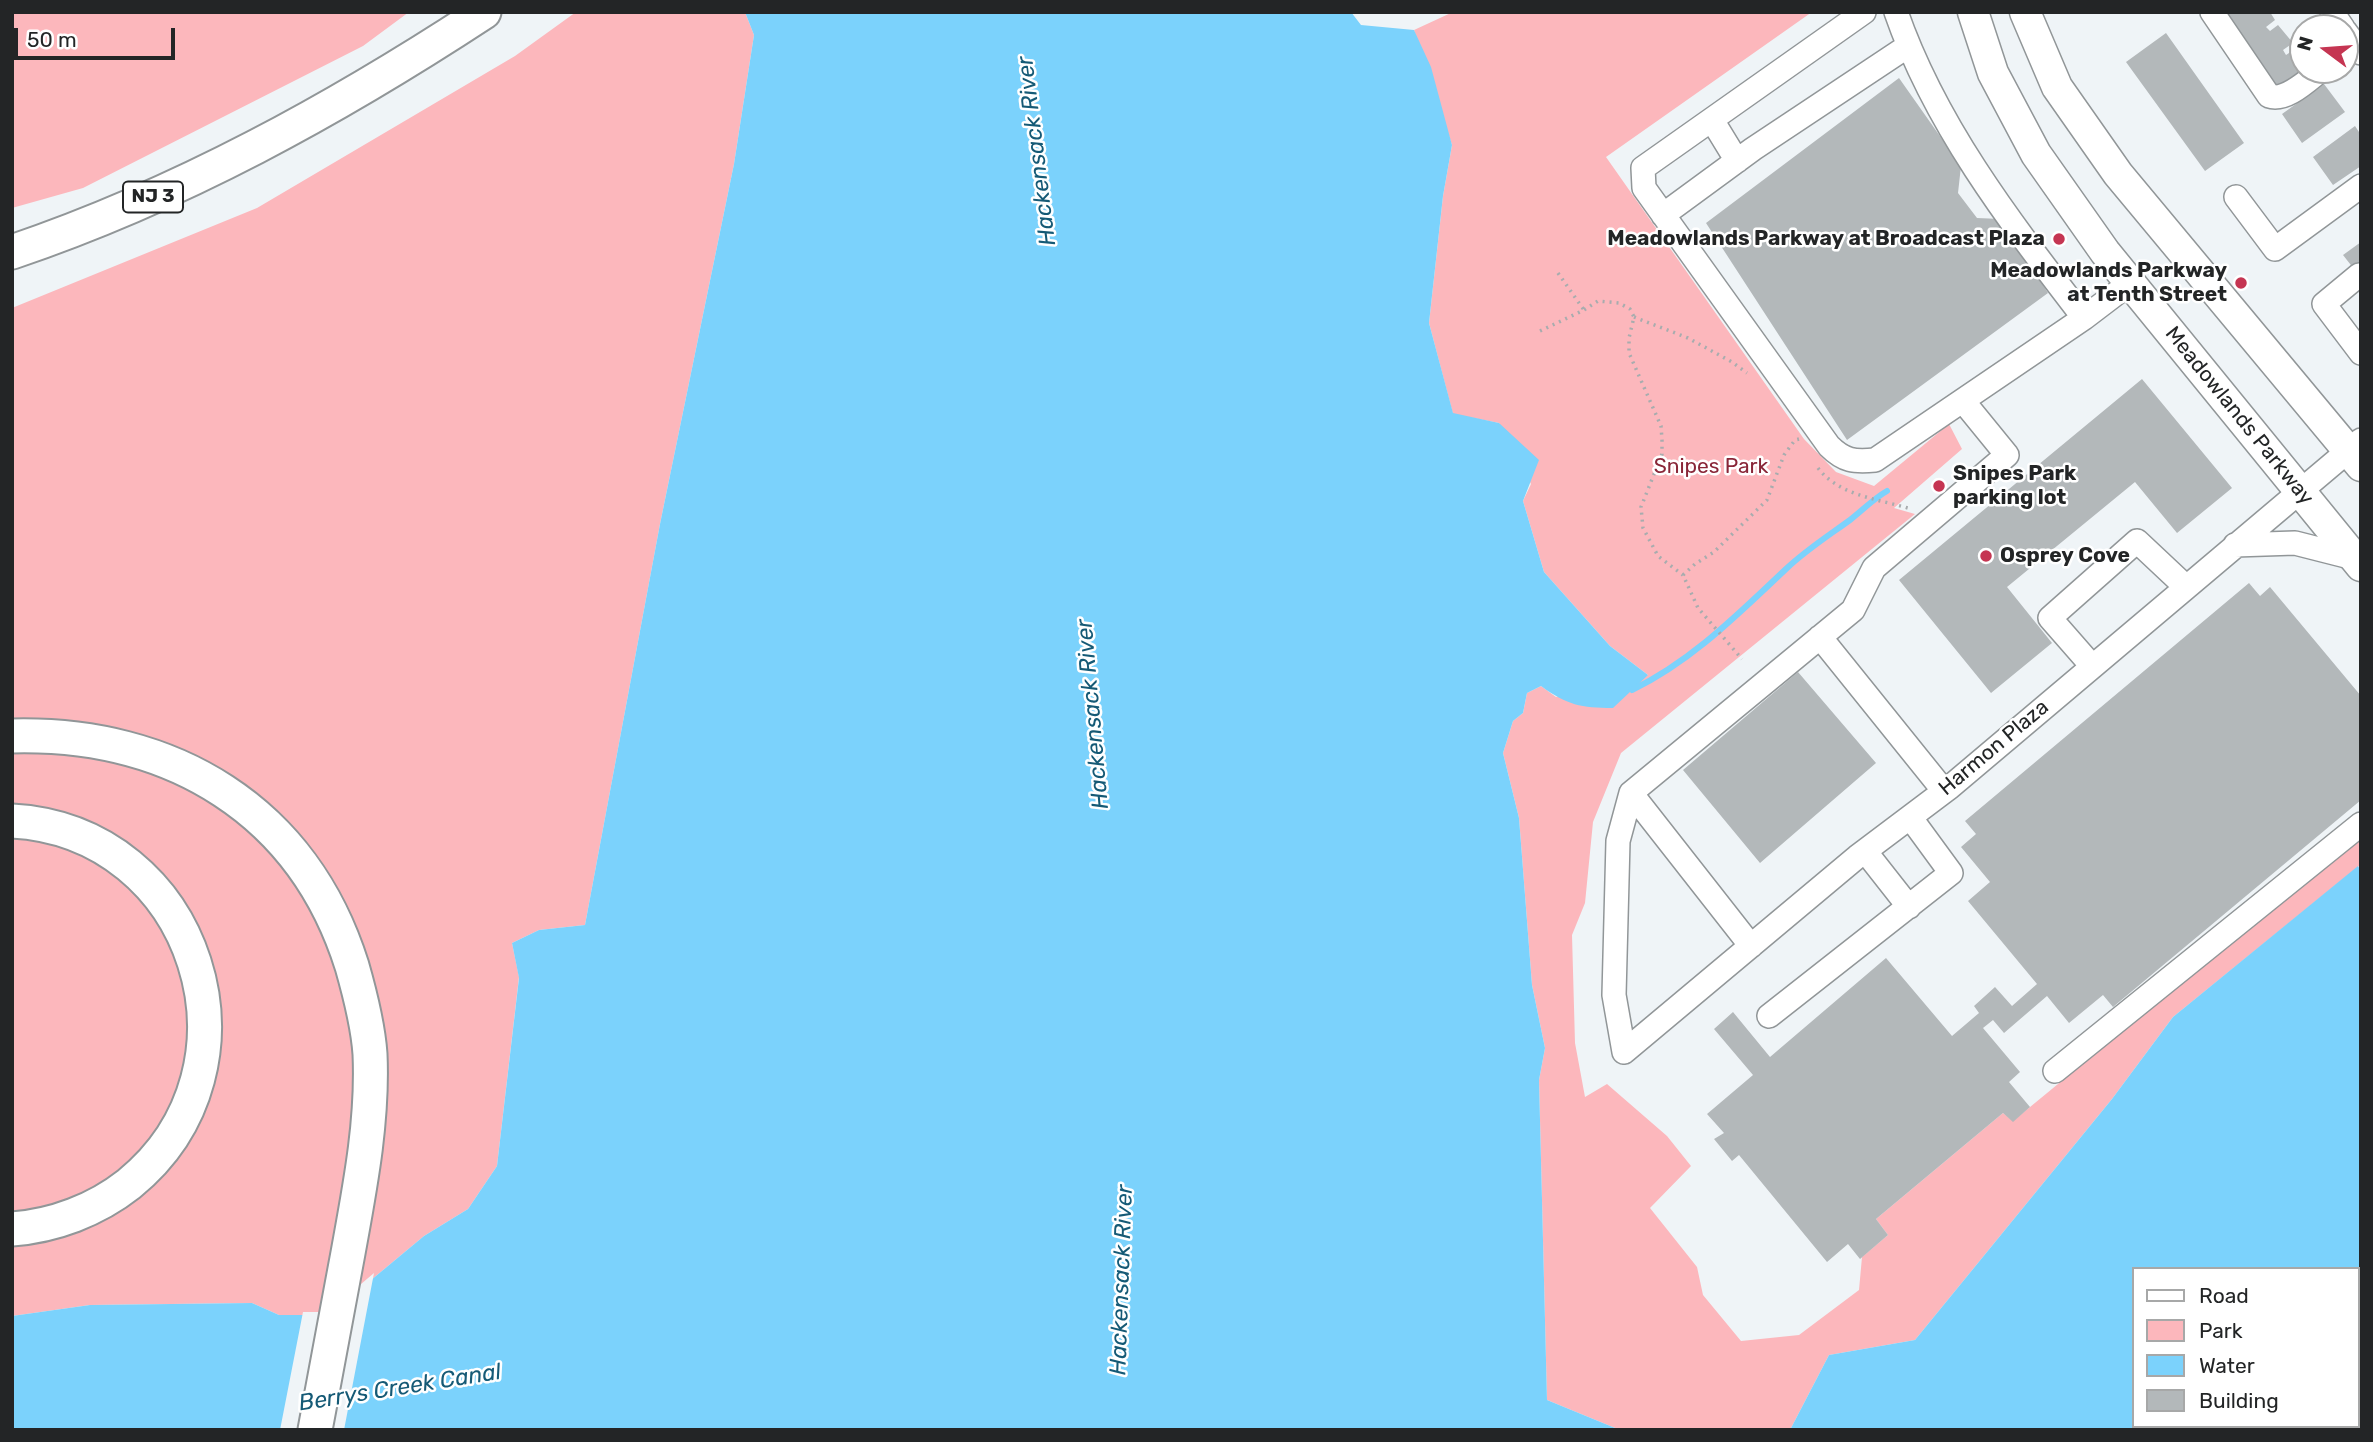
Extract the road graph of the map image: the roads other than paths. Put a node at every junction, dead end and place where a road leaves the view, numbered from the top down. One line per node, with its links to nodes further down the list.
1 (484, 12): 14 (highway, NJ 3)
2 (1864, 12): 9 (street)
3 (1896, 12): 7 (street)
4 (1973, 12): 16 (main road, Meadowlands Parkway)
5 (2025, 12): 20 (main road)
6 (2212, 12): 8 (street)
7 (1908, 46): 10 (street); 17 (street)
8 (2301, 84)
9 (1712, 120): 10 (street); 13 (street)
10 (1737, 161): 13 (street)
11 (2361, 186): 12 (street)
12 (2236, 197)
13 (1663, 215): 19 (street)
14 (12, 252)
15 (2359, 275): 18 (street)
16 (2130, 283): 17 (street); 21 (main road, Meadowlands Parkway)
17 (2084, 318): 19 (street)
18 (2361, 353)
19 (1963, 401): 25 (street)
20 (2357, 452): 21 (street, Harmon Plaza)
21 (2299, 491): 22 (street, Harmon Plaza); 23 (main road, Meadowlands Parkway)
22 (2235, 545): 23 (street); 24 (street, Harmon Plaza)
23 (2357, 562)
24 (2186, 587): 26 (street, Harmon Plaza); 26 (street)
25 (1820, 637): 28 (street); 29 (street)
26 (2092, 666): 28 (street, Harmon Plaza)
27 (12, 736): 39 (highway)
28 (1944, 791): 30 (street, Harmon Plaza)
29 (1631, 793): 35 (street); 35 (street, Harmon Plaza)
30 (1910, 817): 33 (street, Harmon Plaza); 34 (street)
31 (12, 821): 38 (highway)
32 (2361, 824): 37 (street)
33 (1865, 851): 34 (street); 35 (street, Harmon Plaza)
34 (1909, 907): 36 (street)
35 (1751, 946)
36 (1769, 1016)
37 (2056, 1071)
38 (12, 1229)
39 (315, 1430)

